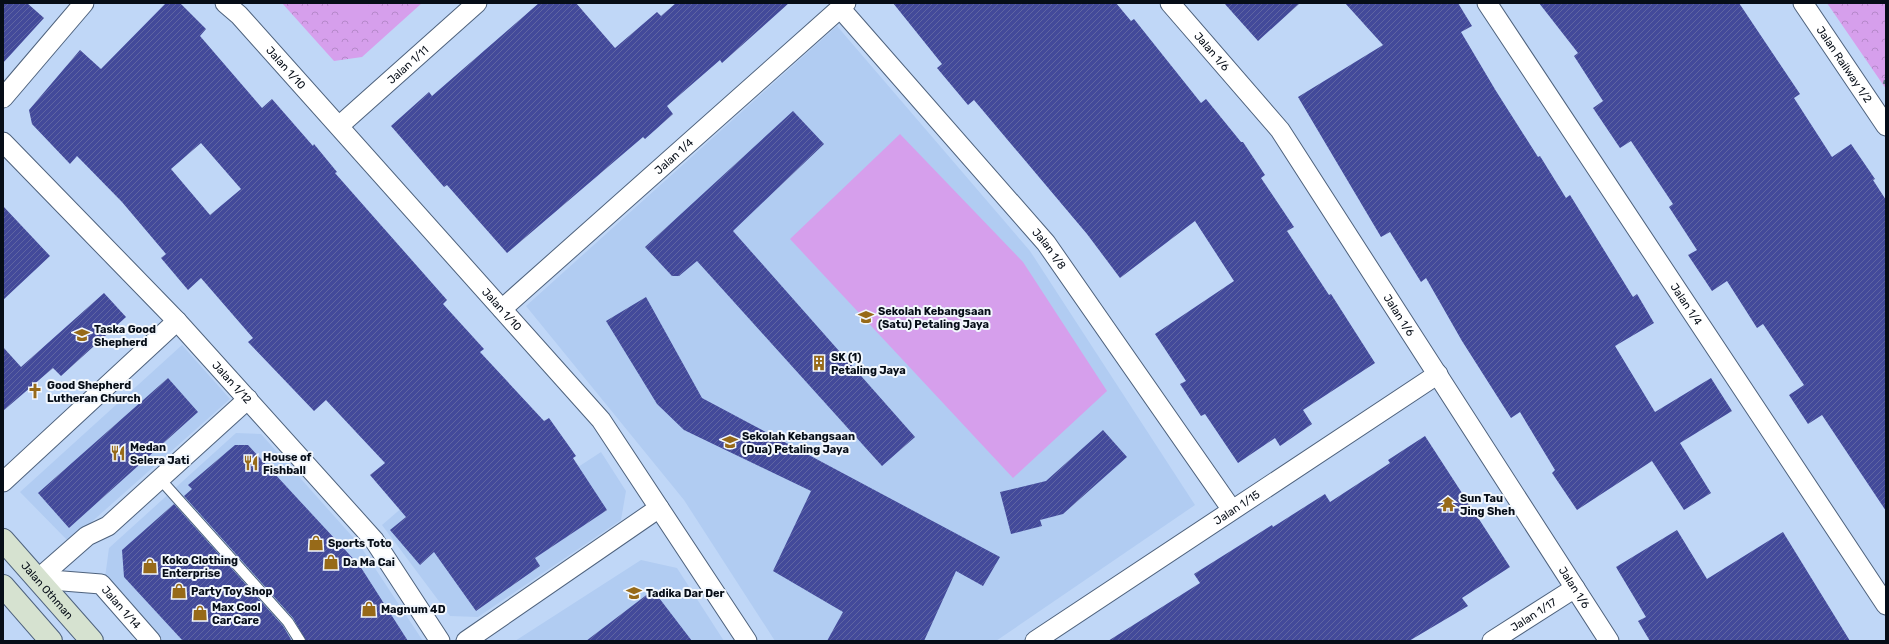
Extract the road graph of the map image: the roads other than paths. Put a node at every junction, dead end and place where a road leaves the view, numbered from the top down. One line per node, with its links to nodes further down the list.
1 (84, 3): 8 (street)
2 (225, 3): 9 (street, Jalan 1/10)
3 (477, 3): 9 (street, Jalan 1/11)
4 (1170, 3): 14 (street, Jalan 1/6)
5 (1487, 3): 24 (street, Jalan 1/4)
6 (1803, 3): 10 (street, Jalan Railway 1/2)
7 (843, 6): 12 (street, Jalan 1/4); 19 (street, Jalan 1/8)
8 (3, 98)
9 (339, 126): 12 (street, Jalan 1/10)
10 (1886, 126)
11 (3, 142): 13 (street, Jalan 1/12)
12 (502, 309): 18 (street, Jalan 1/10)
13 (177, 321): 15 (street, Jalan 1/12); 17 (street)
14 (1438, 374): 19 (street, Jalan 1/15); 23 (street, Jalan 1/6)
15 (248, 399): 16 (street); 30 (street, Jalan 1/12)
16 (160, 479): 21 (street); 29 (lane)
17 (3, 482)
18 (659, 508): 31 (street); 32 (street, Jalan 1/10)
19 (1232, 510): 25 (street, Jalan 1/15)
20 (3, 540): 21 (main road, Jalan Othman)
21 (38, 579): 27 (main road, Jalan Othman); 28 (street, Jalan 1/14)
22 (3, 586): 26 (main road)
23 (1575, 588): 33 (street, Jalan 1/17); 34 (street, Jalan 1/6)
24 (1886, 605)
25 (1043, 639)
26 (51, 641)
27 (92, 641)
28 (151, 641)
29 (300, 641)
30 (440, 641)
31 (466, 641)
32 (747, 641)
33 (1492, 641)
34 (1609, 641)

